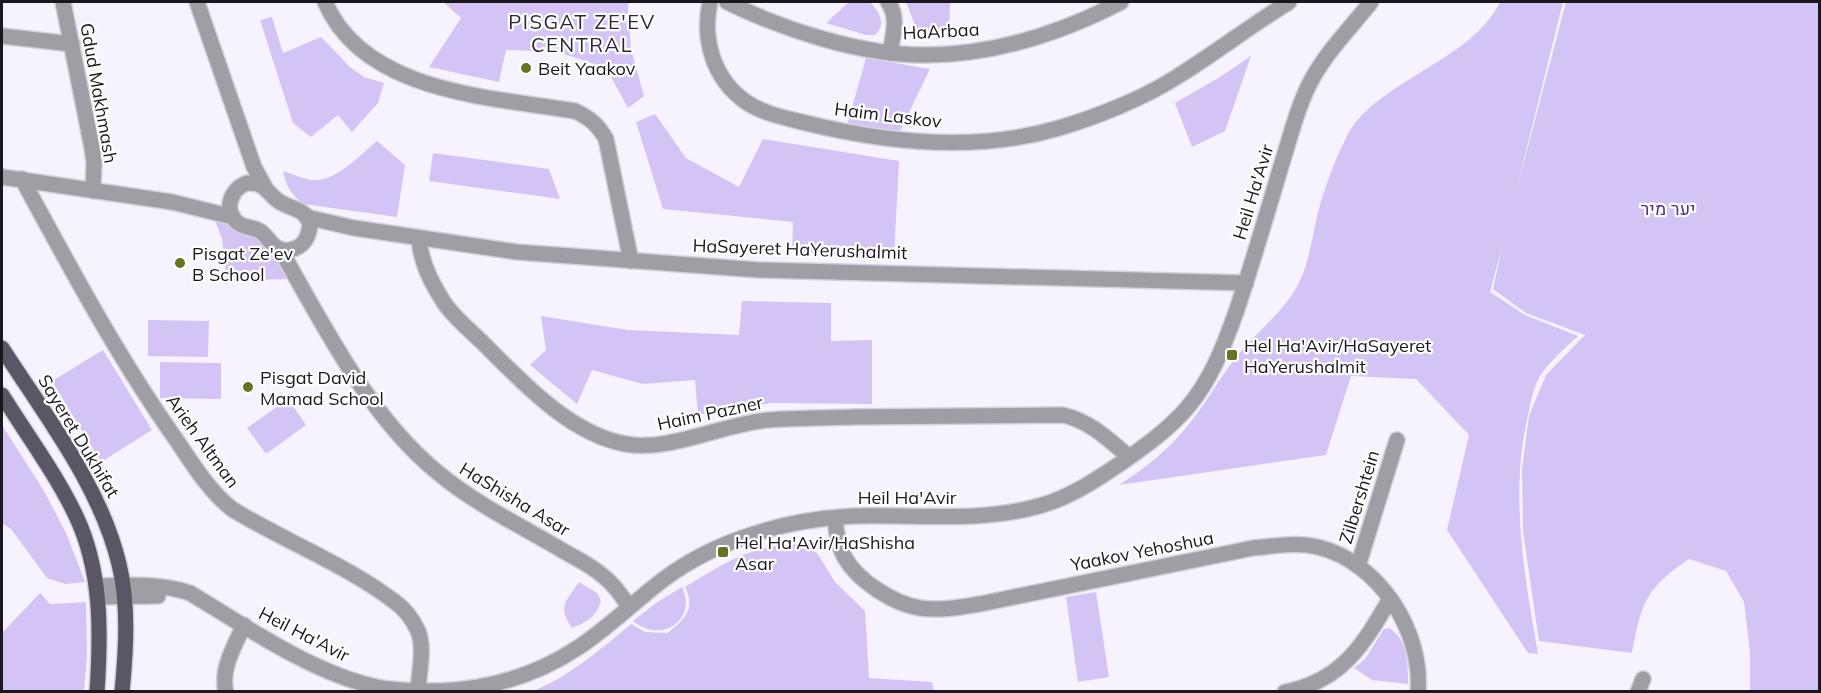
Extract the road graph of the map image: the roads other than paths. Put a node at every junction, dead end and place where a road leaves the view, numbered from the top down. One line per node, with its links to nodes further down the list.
1 (63, 2): 11 (street, Gdud Makhmash)
2 (197, 2): 13 (street)
3 (325, 2): 26 (street)
4 (710, 2): 8 (street, Haim Laskov)
5 (727, 2): 12 (street, HaArbaa)
6 (888, 2): 12 (street)
7 (1120, 2): 12 (street, HaArbaa)
8 (1289, 2)
9 (1371, 2): 27 (street, Heil Ha'Avir)
10 (2, 36): 11 (street)
11 (72, 44): 18 (street, Gdud Makhmash)
12 (890, 53)
13 (249, 151): 16 (street); 17 (street)
14 (2, 177): 15 (street)
15 (22, 179): 18 (street); 40 (street, Arieh Altman)
16 (265, 187): 17 (street); 21 (street, HaSayeret HaYerushalmit)
17 (236, 190): 19 (street); 20 (street)
18 (93, 191): 19 (street)
19 (172, 202): 20 (street)
20 (233, 217): 25 (street)
21 (306, 217): 22 (street, HaSayeret HaYerushalmit); 24 (street, HaShisha Asar)
22 (354, 228): 23 (street, HaSayeret HaYerushalmit); 24 (street, HaSayeret HaYerushalmit)
23 (419, 238): 26 (street, HaSayeret HaYerushalmit); 32 (street, Haim Pazner)
24 (304, 241): 25 (street, HaSayeret HaYerushalmit); 28 (street, HaShisha Asar)
25 (280, 249): 28 (street, HaShisha Asar)
26 (631, 261): 27 (street, HaSayeret HaYerushalmit)
27 (1246, 283): 32 (street, Heil Ha'Avir)
28 (308, 297): 38 (street, HaShisha Asar)
29 (2, 348): 35 (main road, Sayeret Dukhifat)
30 (2, 395): 36 (main road)
31 (1397, 440): 34 (street, Zilbershtein)
32 (1129, 457): 33 (street, Heil Ha'Avir)
33 (835, 518): 34 (street, Yaakov Yehoshua); 38 (street, Heil Ha'Avir)
34 (1358, 566): 37 (street, Yaakov Yehoshua)
35 (123, 590): 36 (street, Heil Ha'Avir); 39 (street, Heil Ha'Avir); 42 (main road, Sayeret Dukhifat)
36 (97, 592): 41 (main road)
37 (1390, 599): 44 (street); 45 (street, Yaakov Yehoshua)
38 (629, 607): 40 (street, Heil Ha'Avir)
39 (244, 625): 40 (street, Heil Ha'Avir); 43 (street)
40 (418, 690)
41 (97, 692)
42 (122, 692)
43 (226, 692)
44 (1285, 692)
45 (1418, 692)

